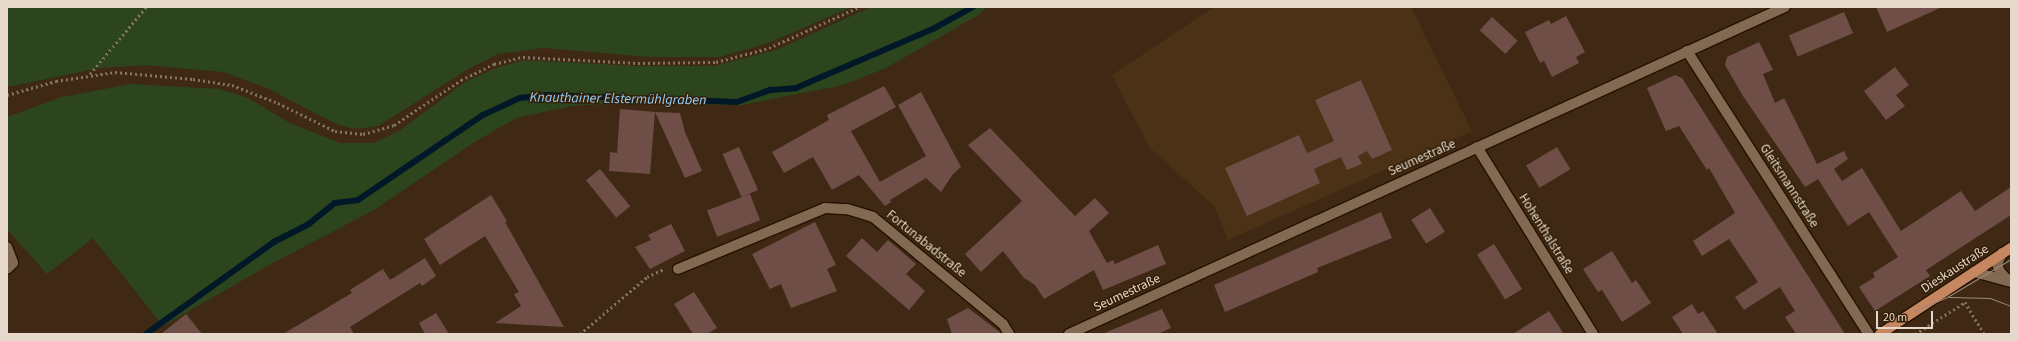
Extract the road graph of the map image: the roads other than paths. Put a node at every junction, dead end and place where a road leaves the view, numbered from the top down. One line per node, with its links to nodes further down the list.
1 (1785, 7): 2 (street, Seumestraße)
2 (1687, 51): 3 (street, Seumestraße); 12 (street, Gleitsmannstraße)
3 (1477, 147): 10 (street, Seumestraße); 11 (street, Hohenthalstraße)
4 (7, 247): 6 (street)
5 (2007, 250): 8 (main road, Dieskaustraße); 8 (street)
6 (7, 269)
7 (678, 269): 9 (street, Fortunabadstraße)
8 (1974, 272): 13 (main road, Dieskaustraße)
9 (1009, 334)
10 (1069, 334)
11 (1593, 334)
12 (1869, 334)
13 (1880, 334)

